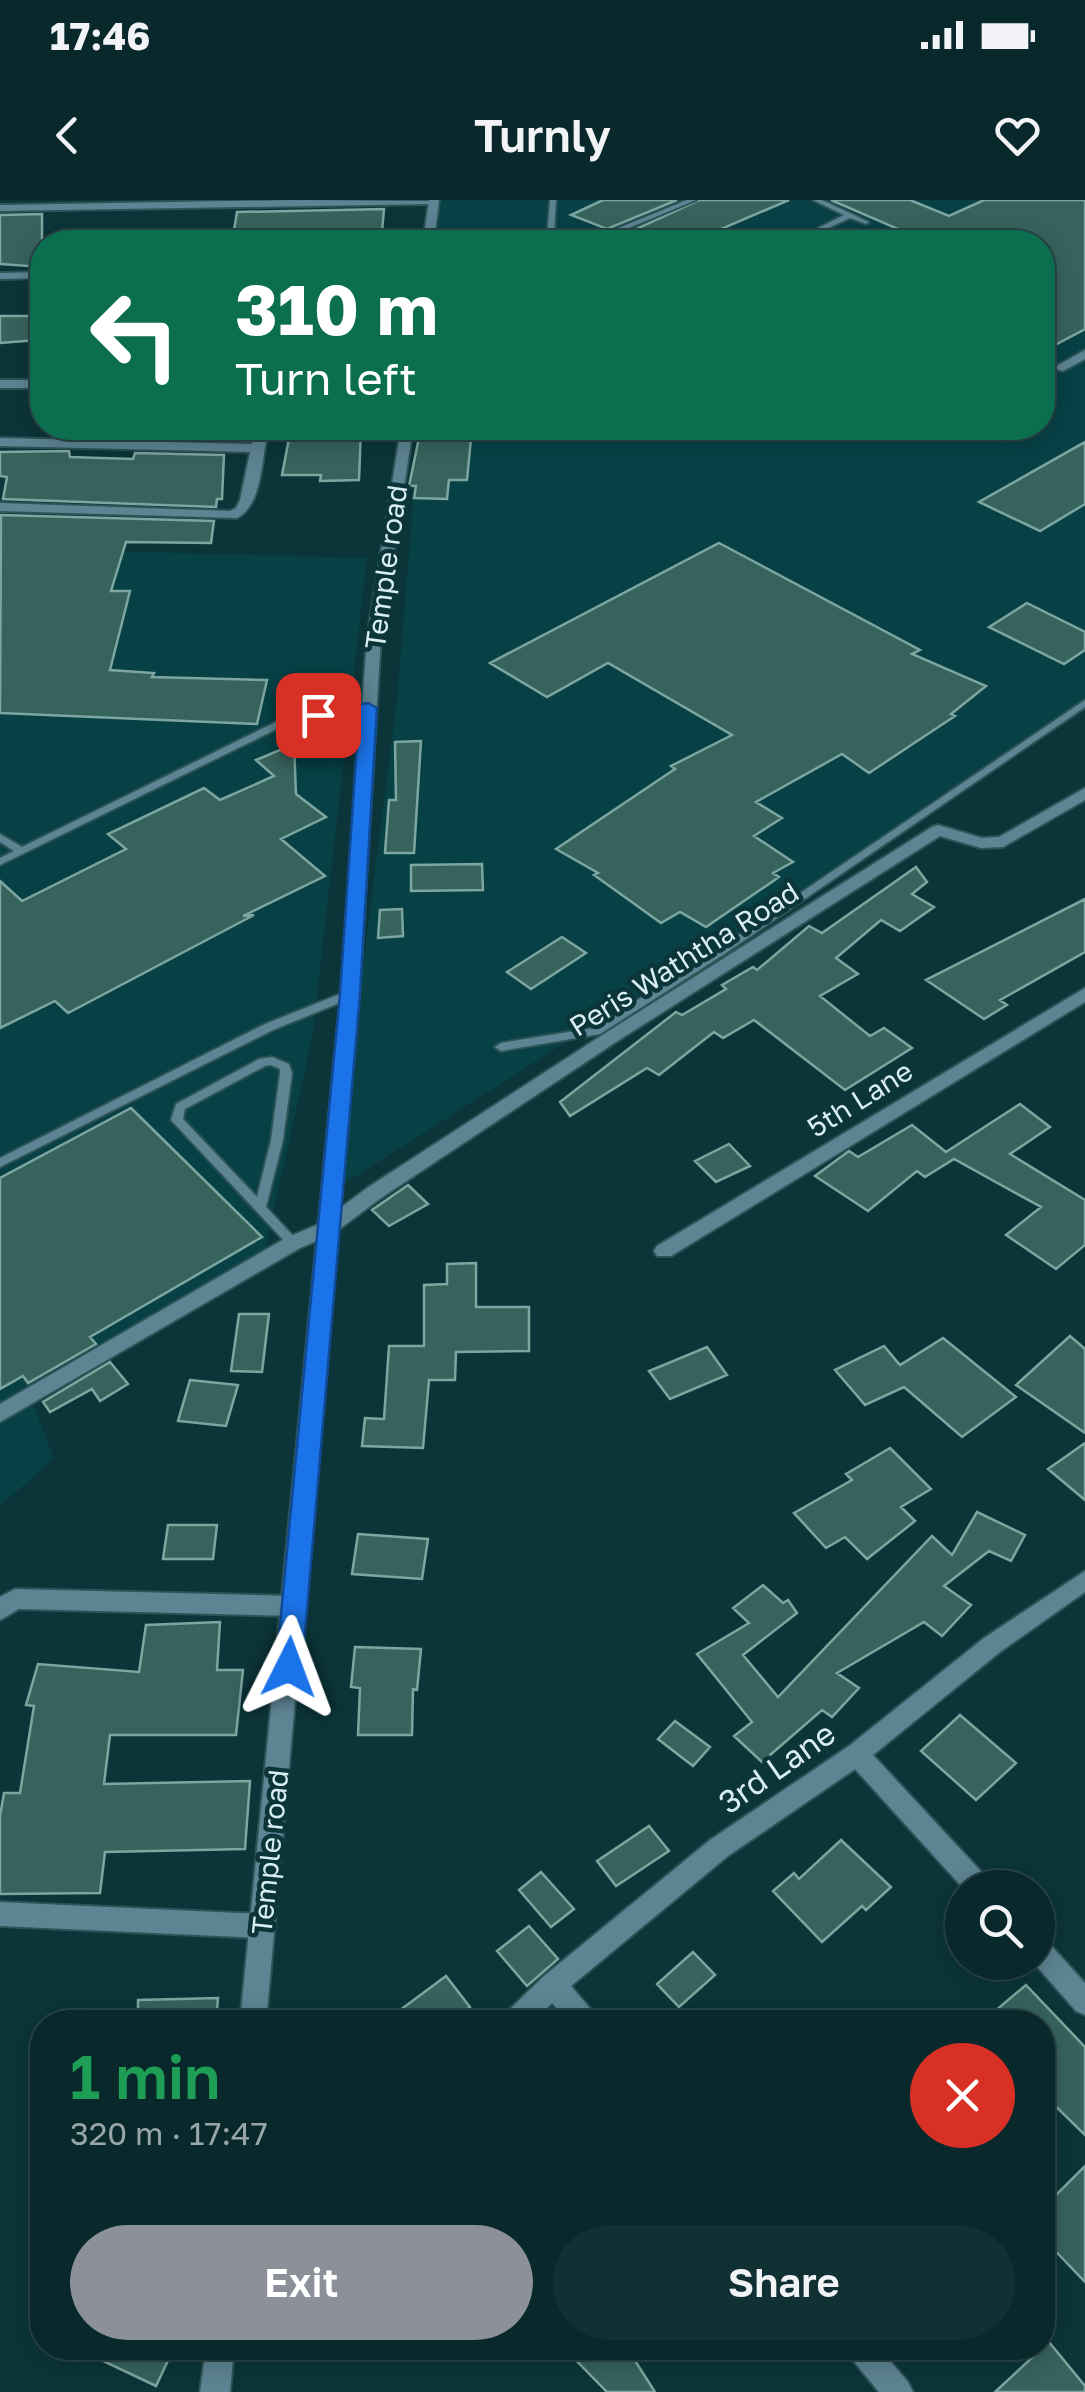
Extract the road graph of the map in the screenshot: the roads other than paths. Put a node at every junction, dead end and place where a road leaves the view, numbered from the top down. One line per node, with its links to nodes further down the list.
1 (553, 200): 9 (lane)
2 (693, 200): 10 (lane)
3 (816, 200): 6 (lane)
4 (434, 201): 5 (street); 8 (street)
5 (0, 208)
6 (850, 215): 7 (lane); 11 (lane)
7 (866, 222)
8 (431, 230)
9 (551, 230)
10 (620, 230)
11 (818, 230)
12 (30, 275): 13 (street)
13 (0, 276)
14 (1085, 354): 15 (street)
15 (1059, 368)
16 (0, 384): 17 (street)
17 (30, 384)
18 (259, 440): 21 (street)
19 (405, 440): 24 (street, Temple road)
20 (0, 442): 21 (street)
21 (256, 448): 22 (street)
22 (0, 507)
23 (1085, 703): 31 (lane)
24 (368, 708): 27 (lane); 29 (street, Temple road)
25 (1085, 793): 34 (street, Peris Waththa Road)
26 (0, 838): 27 (lane)
27 (22, 852): 28 (lane)
28 (0, 862)
29 (350, 994): 32 (lane); 34 (street, Temple road)
30 (1085, 994): 36 (street, 5th Lane)
31 (501, 1047)
32 (0, 1163)
33 (260, 1208): 33 (lane); 35 (lane)
34 (326, 1229): 35 (street, Peris Waththa Road); 39 (street, Temple road)
35 (292, 1243): 37 (street, Peris Waththa Road)
36 (664, 1252)
37 (0, 1414)
38 (1085, 1580): 41 (street, 3rd Lane)
39 (293, 1606): 40 (street); 44 (street, Temple road)
40 (0, 1610)
41 (857, 1754): 42 (street); 46 (street, 3rd Lane)
42 (963, 1870)
43 (0, 1914): 44 (street)
44 (262, 1926): 48 (street, Temple road)
45 (1055, 1969): 47 (street)
46 (554, 1985): 49 (street, 3rd Lane); 50 (street)
47 (1085, 2002)
48 (254, 2010)
49 (528, 2010)
50 (575, 2010)
51 (219, 2360): 53 (street)
52 (870, 2360): 54 (street)
53 (215, 2392)
54 (898, 2392)

